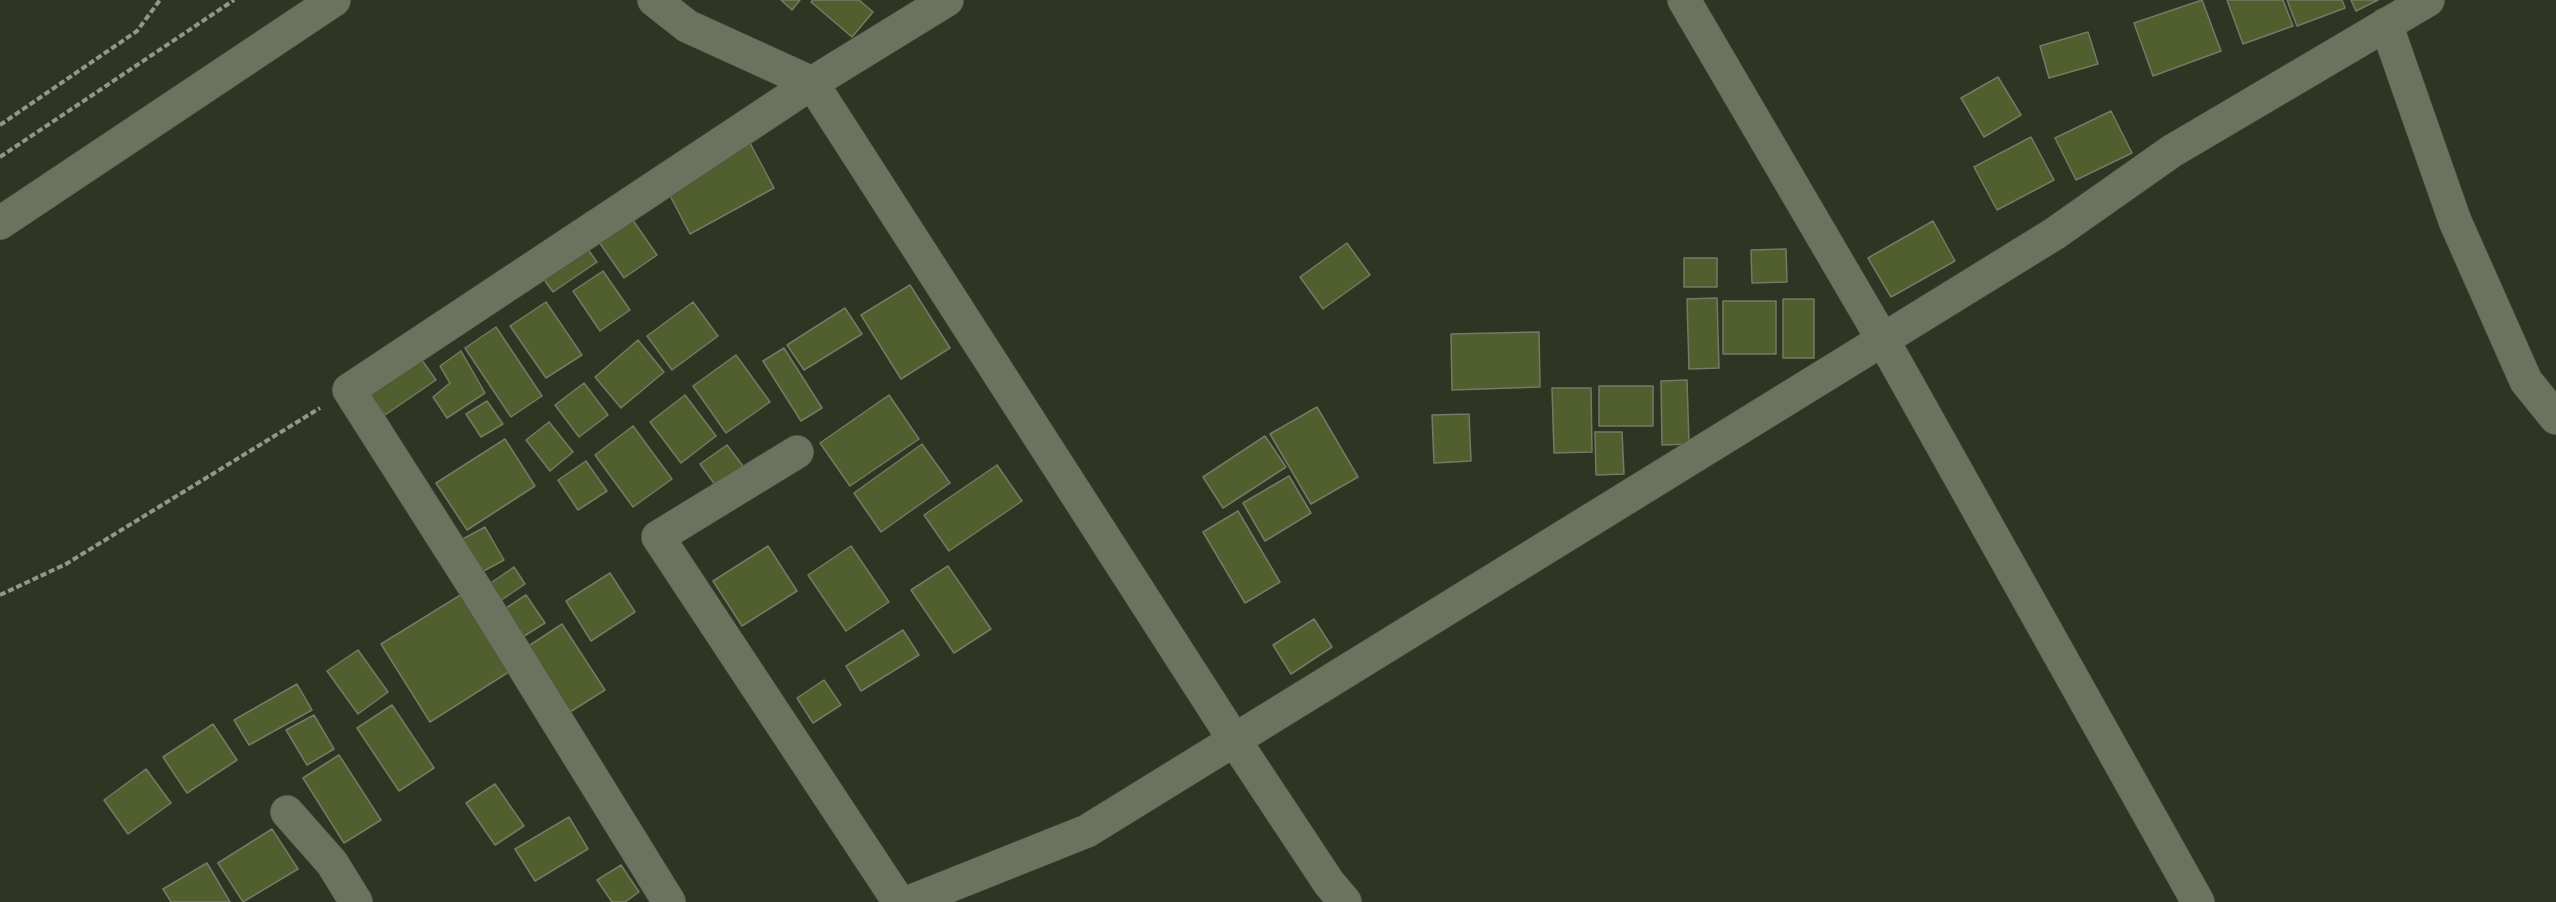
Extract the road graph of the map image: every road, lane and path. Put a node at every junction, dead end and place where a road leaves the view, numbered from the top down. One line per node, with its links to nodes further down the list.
1 (160, 0): 10 (path)
2 (234, 0): 11 (path)
3 (334, 0): 12 (street)
4 (654, 0): 9 (street)
5 (947, 0): 9 (street)
6 (1684, 0): 13 (street)
7 (2428, 0): 8 (street)
8 (2386, 24): 13 (street); 15 (street)
9 (812, 83): 14 (street); 18 (street)
10 (0, 125)
11 (0, 157)
12 (0, 223)
13 (1883, 340): 18 (street); 25 (street)
14 (349, 390): 17 (path); 21 (street)
15 (2556, 418)
16 (797, 452): 22 (street)
17 (0, 595)
18 (1234, 741): 23 (street); 24 (street)
19 (287, 812): 20 (street)
20 (356, 902)
21 (669, 902)
22 (899, 902)
23 (909, 902)
24 (1345, 902)
25 (2198, 902)

